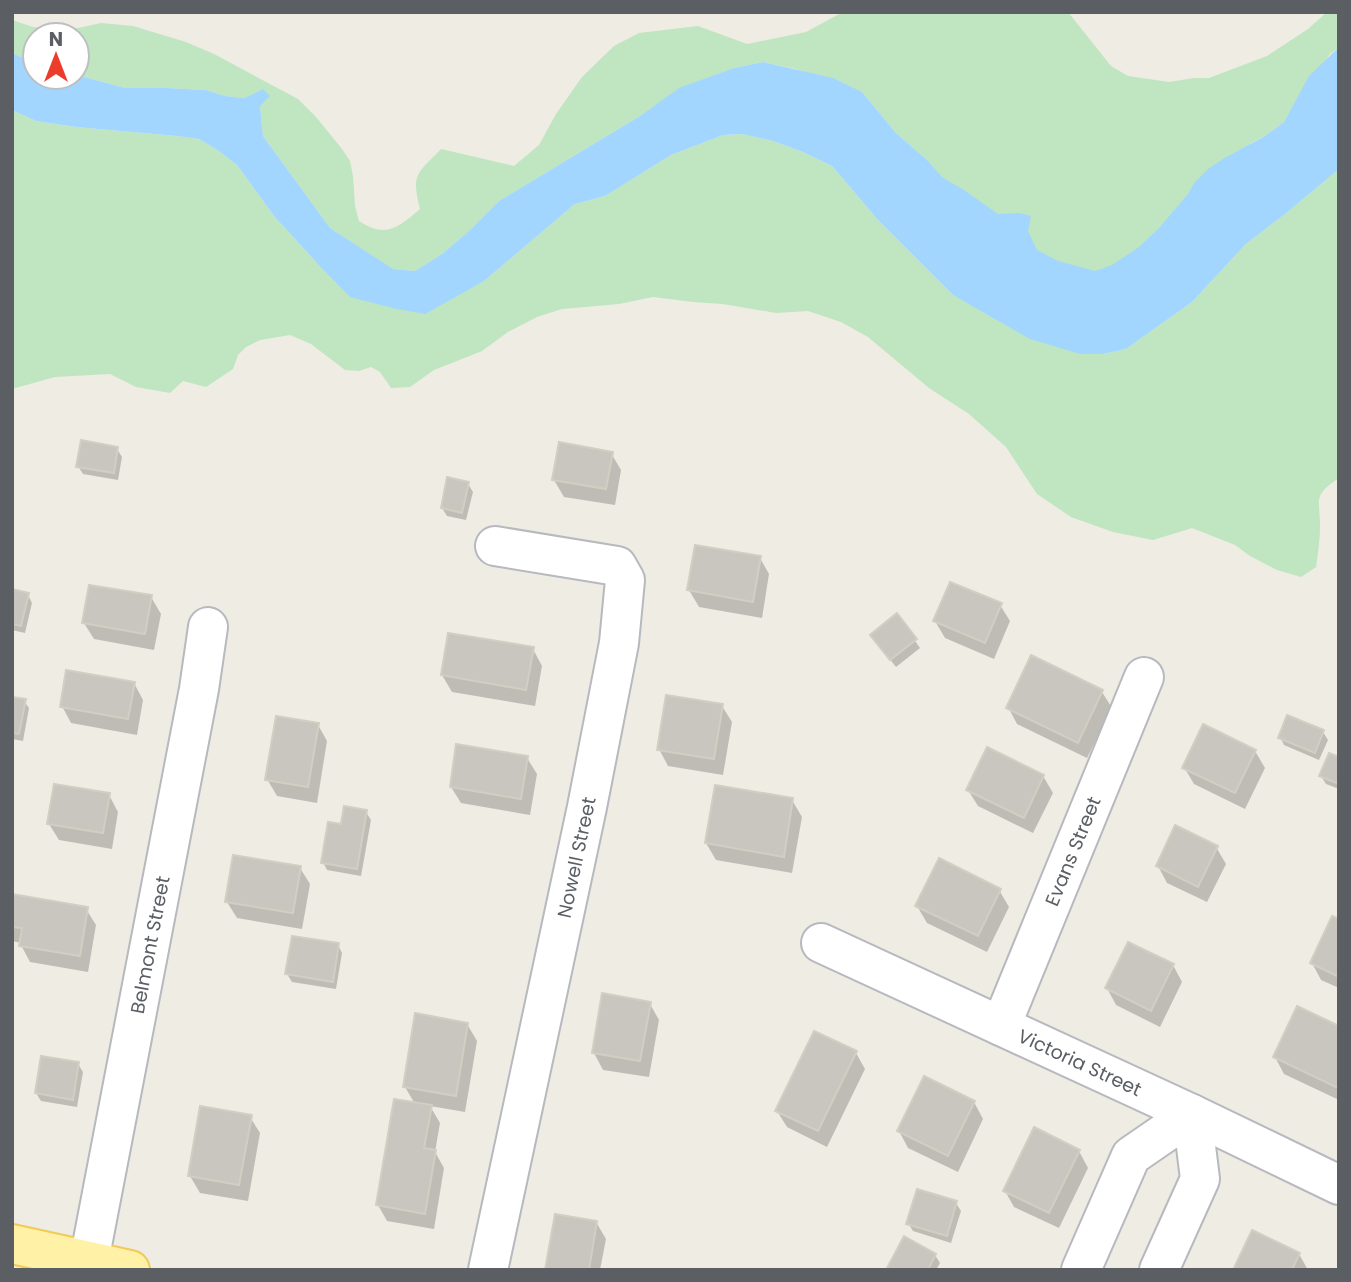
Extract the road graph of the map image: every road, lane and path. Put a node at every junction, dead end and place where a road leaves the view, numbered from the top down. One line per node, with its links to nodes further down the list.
1 (495, 546): 11 (street, Nowell Street)
2 (208, 627): 9 (street, Belmont Street)
3 (1144, 677): 5 (street, Evans Street)
4 (821, 943): 5 (street, Victoria Street)
5 (1000, 1026): 6 (street, Victoria Street)
6 (1192, 1114): 7 (street, Victoria Street); 12 (street); 13 (street)
7 (1339, 1185)
8 (12, 1244): 9 (main road)
9 (89, 1261): 10 (main road)
10 (130, 1270)
11 (488, 1270)
12 (1082, 1270)
13 (1159, 1270)

